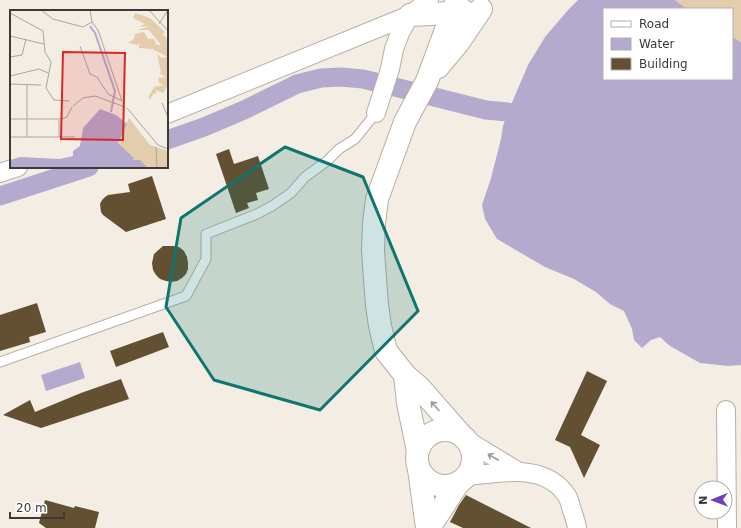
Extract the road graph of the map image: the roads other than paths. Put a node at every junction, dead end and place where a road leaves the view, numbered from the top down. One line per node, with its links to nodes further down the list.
1 (429, 0): 3 (street)
2 (469, 4): 3 (street); 4 (street); 4 (street)
3 (410, 16): 5 (street); 6 (street)
4 (450, 40): 10 (street)
5 (376, 113): 9 (lane)
6 (168, 114)
7 (15, 168): 8 (street)
8 (0, 173)
9 (0, 362)
10 (405, 375): 12 (street, one-way to 10); 13 (street)
11 (726, 410): 18 (street)
12 (464, 438): 13 (street); 14 (street, one-way to 12); 15 (street)
13 (419, 460): 15 (street); 16 (street)
14 (519, 472): 15 (street); 17 (street)
15 (463, 479): 16 (street)
16 (428, 528)
17 (576, 528)
18 (727, 528)

